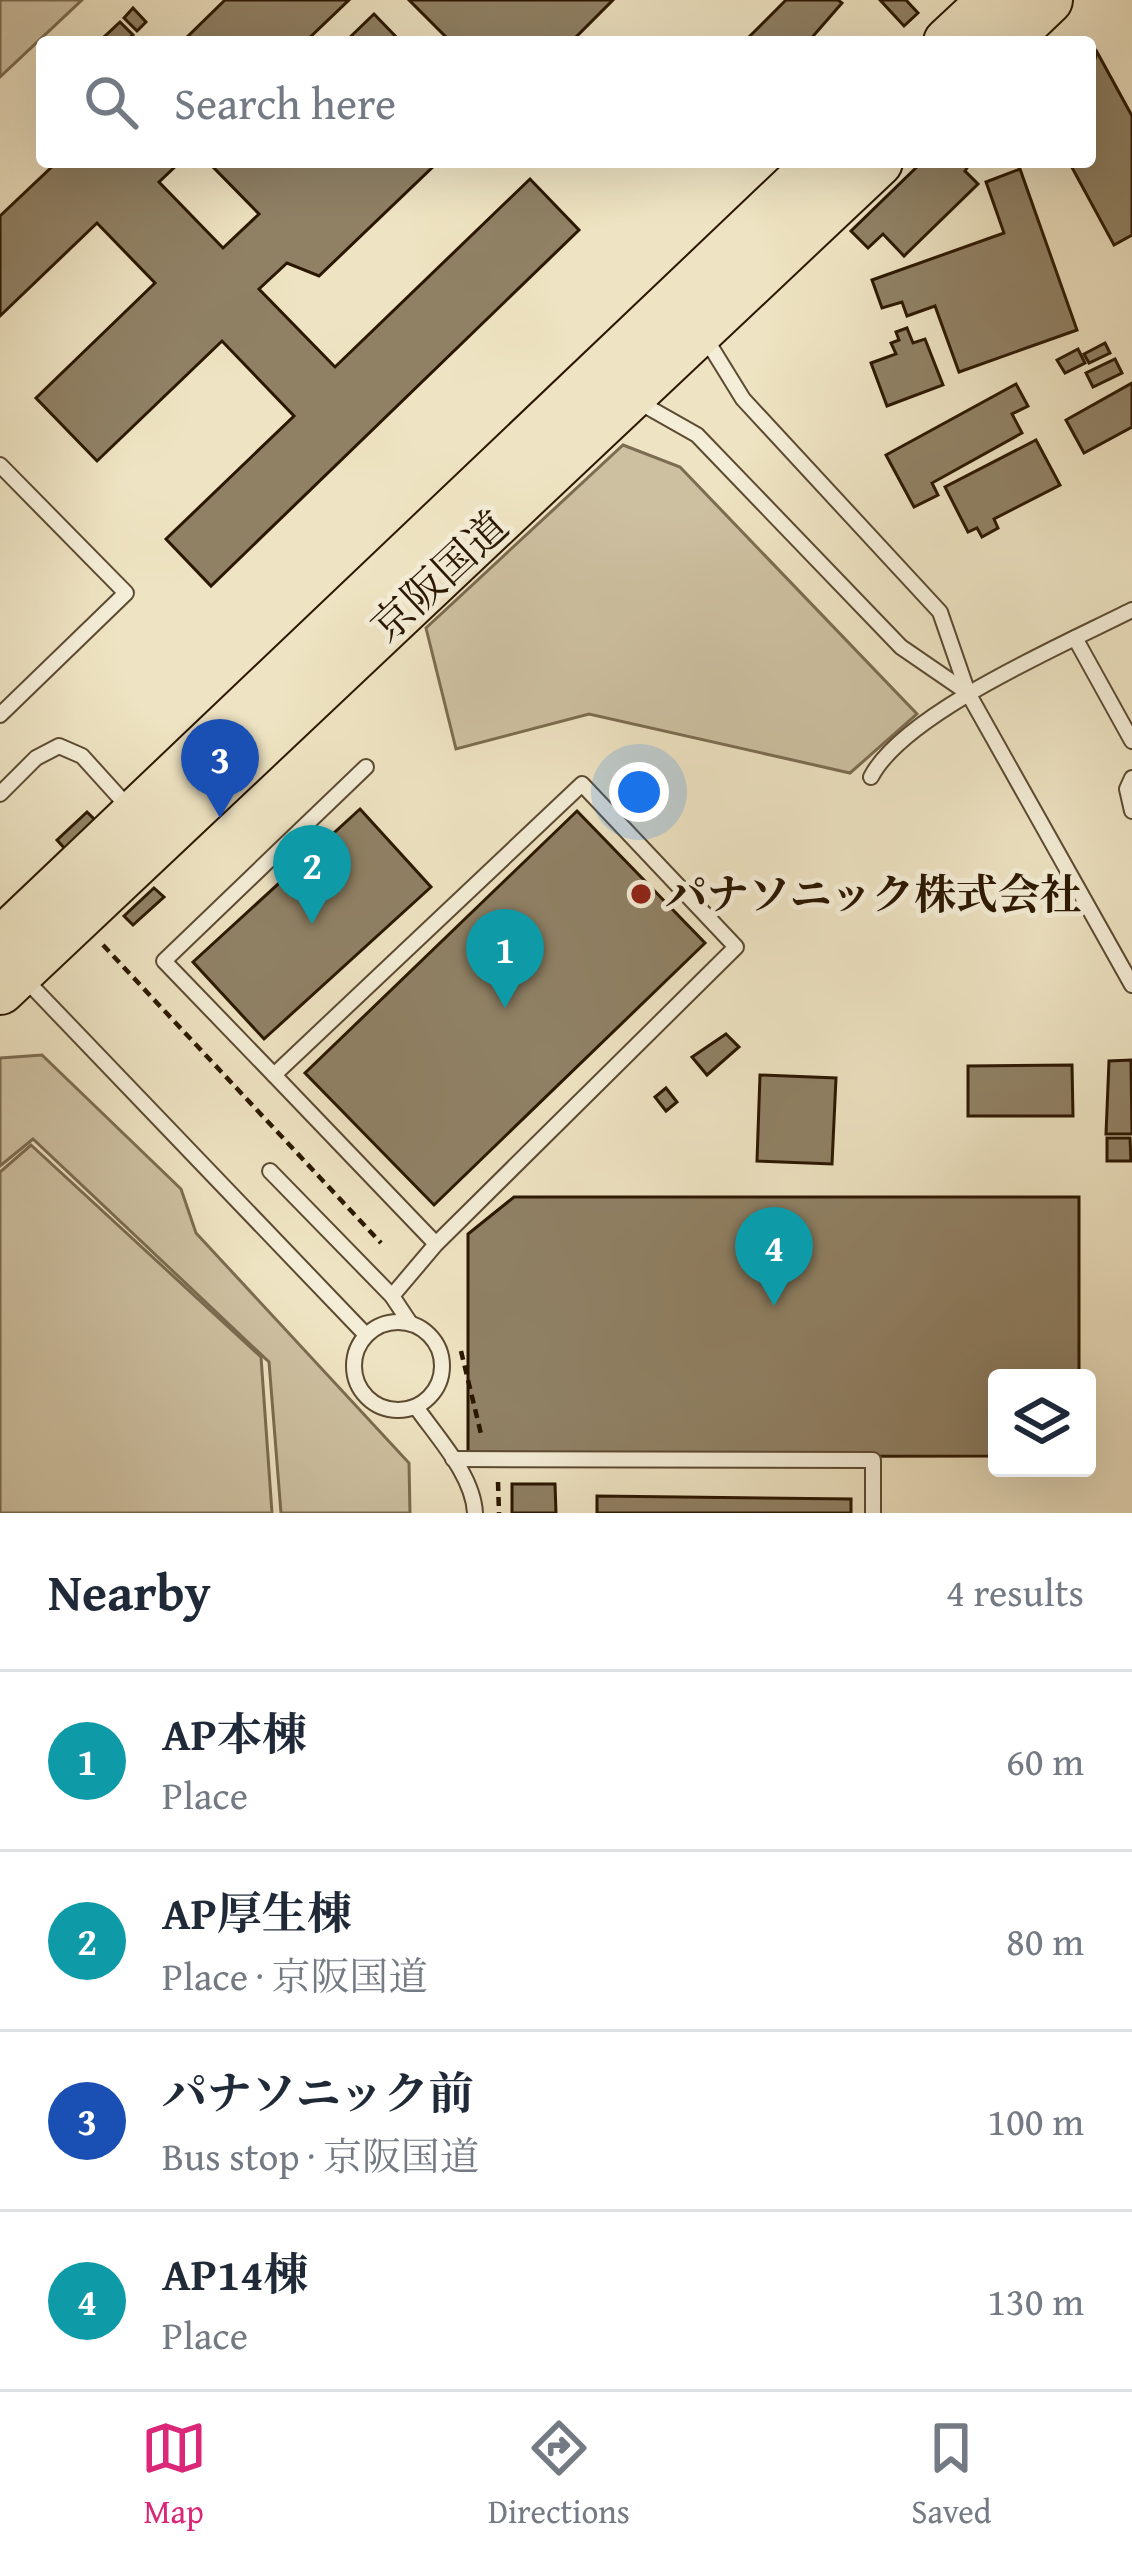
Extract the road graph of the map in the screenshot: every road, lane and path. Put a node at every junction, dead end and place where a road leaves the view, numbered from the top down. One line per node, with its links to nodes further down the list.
1 (993, 0): 3 (highway)
2 (1048, 0): 4 (highway)
3 (954, 36)
4 (1010, 36)
5 (816, 168): 7 (highway, 京阪国道)
6 (871, 168): 7 (highway, 京阪国道)
7 (690, 313): 8 (highway, 京阪国道); 12 (lane)
8 (614, 384): 12 (lane); 20 (highway, 京阪国道); 22 (highway, 京阪国道)
9 (0, 465): 13 (lane)
10 (1132, 610): 11 (lane)
11 (1076, 638): 12 (lane); 14 (lane)
12 (968, 693): 16 (lane); 23 (lane)
13 (0, 715)
14 (1132, 741)
15 (366, 767): 24 (lane)
16 (872, 777)
17 (1132, 778): 19 (lane)
18 (0, 794): 20 (lane)
19 (1132, 812)
20 (136, 815): 22 (highway, 京阪国道)
21 (95, 937): 26 (path)
22 (6, 969): 30 (lane)
23 (1132, 985)
24 (274, 1076): 27 (lane); 27 (lane)
25 (270, 1171): 28 (lane)
26 (381, 1243)
27 (436, 1244): 28 (lane)
28 (392, 1296): 29 (lane)
29 (410, 1323): 30 (lane); 32 (lane)
30 (367, 1334): 32 (lane)
31 (461, 1351): 33 (path)
32 (416, 1407): 34 (lane)
33 (484, 1444)
34 (453, 1459): 36 (lane); 38 (lane)
35 (498, 1482): 37 (path)
36 (475, 1513)
37 (500, 1513)
38 (873, 1513)

